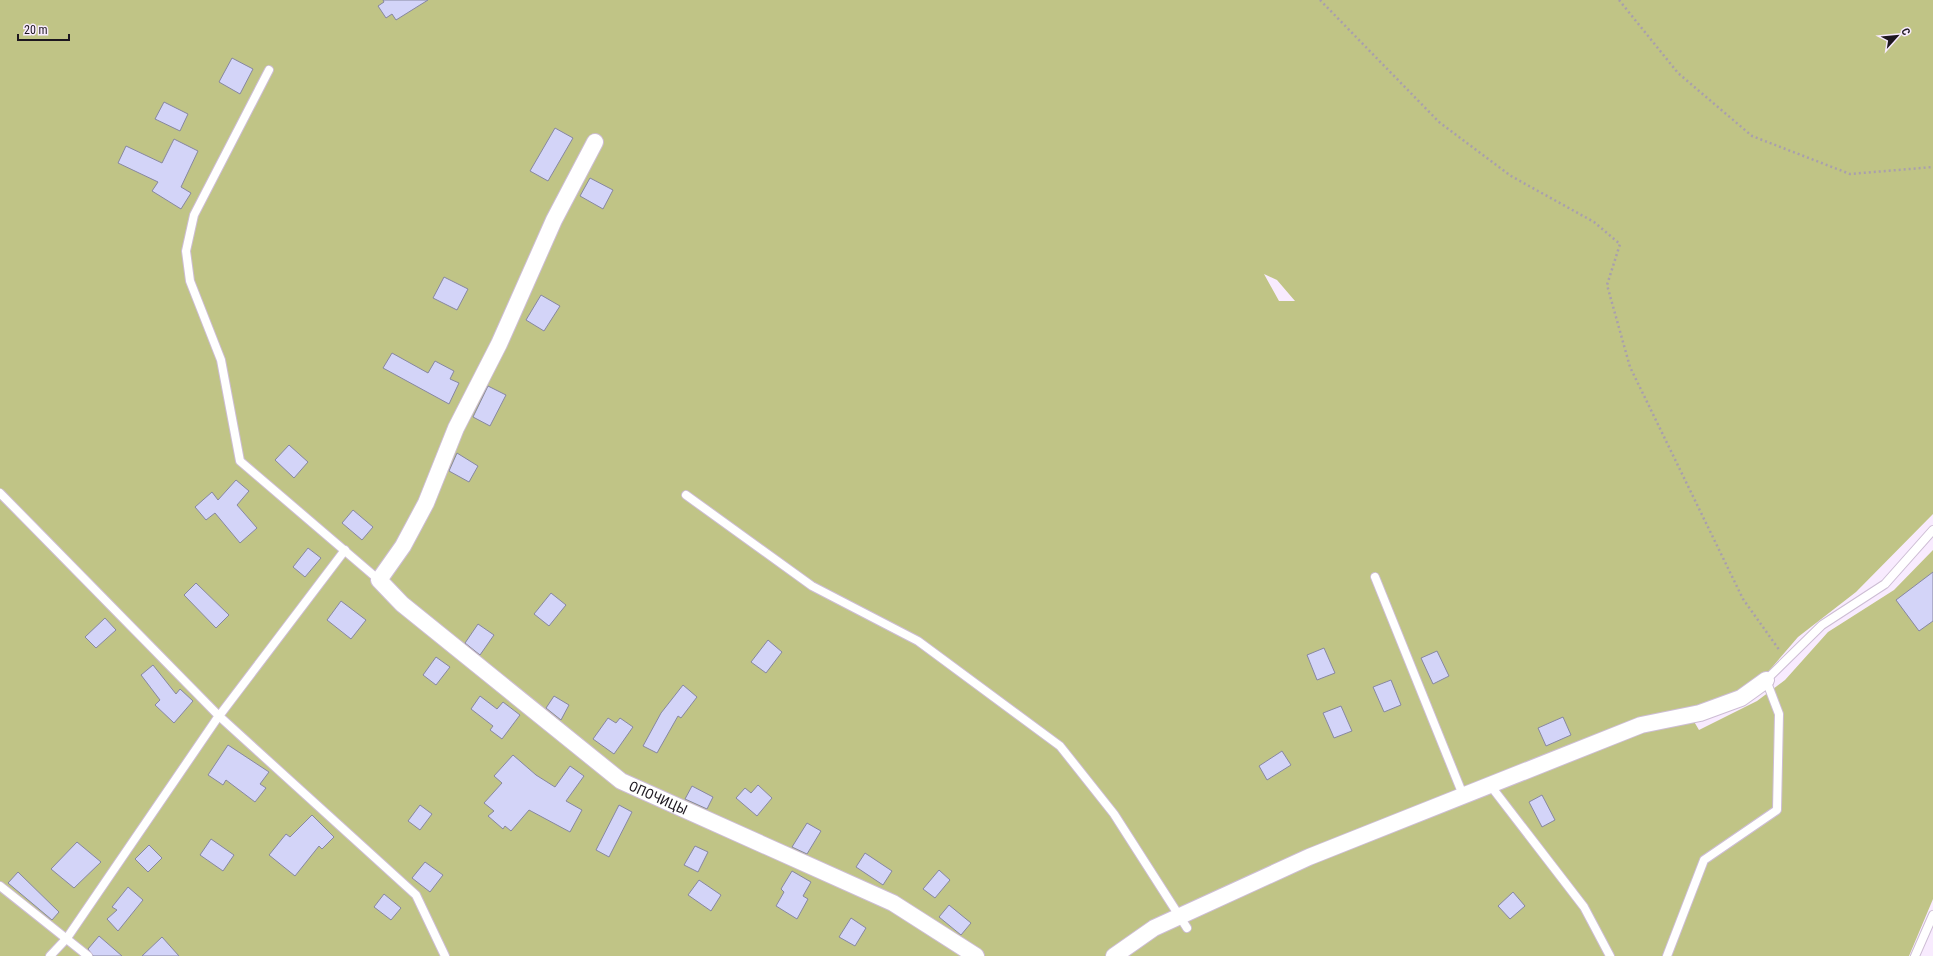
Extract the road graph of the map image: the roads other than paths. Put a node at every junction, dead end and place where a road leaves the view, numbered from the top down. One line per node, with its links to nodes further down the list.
1 (268, 70): 6 (lane)
2 (595, 142): 8 (street)
3 (0, 493): 10 (lane)
4 (686, 495): 15 (lane)
5 (1933, 530): 9 (lane)
6 (345, 550): 8 (lane); 10 (lane)
7 (1375, 577): 12 (lane)
8 (379, 580): 20 (street, ОПОЧИЦЫ)
9 (1766, 680): 11 (street); 23 (lane)
10 (219, 716): 16 (lane); 19 (lane)
11 (1490, 785): 12 (street); 22 (lane)
12 (1463, 795): 15 (street)
13 (0, 886): 16 (lane)
14 (1933, 915): 24 (lane)
15 (1183, 922): 21 (street)
16 (67, 938): 17 (lane); 18 (lane)
17 (50, 956)
18 (88, 956)
19 (445, 956)
20 (976, 956)
21 (1114, 956)
22 (1610, 956)
23 (1667, 956)
24 (1915, 956)

